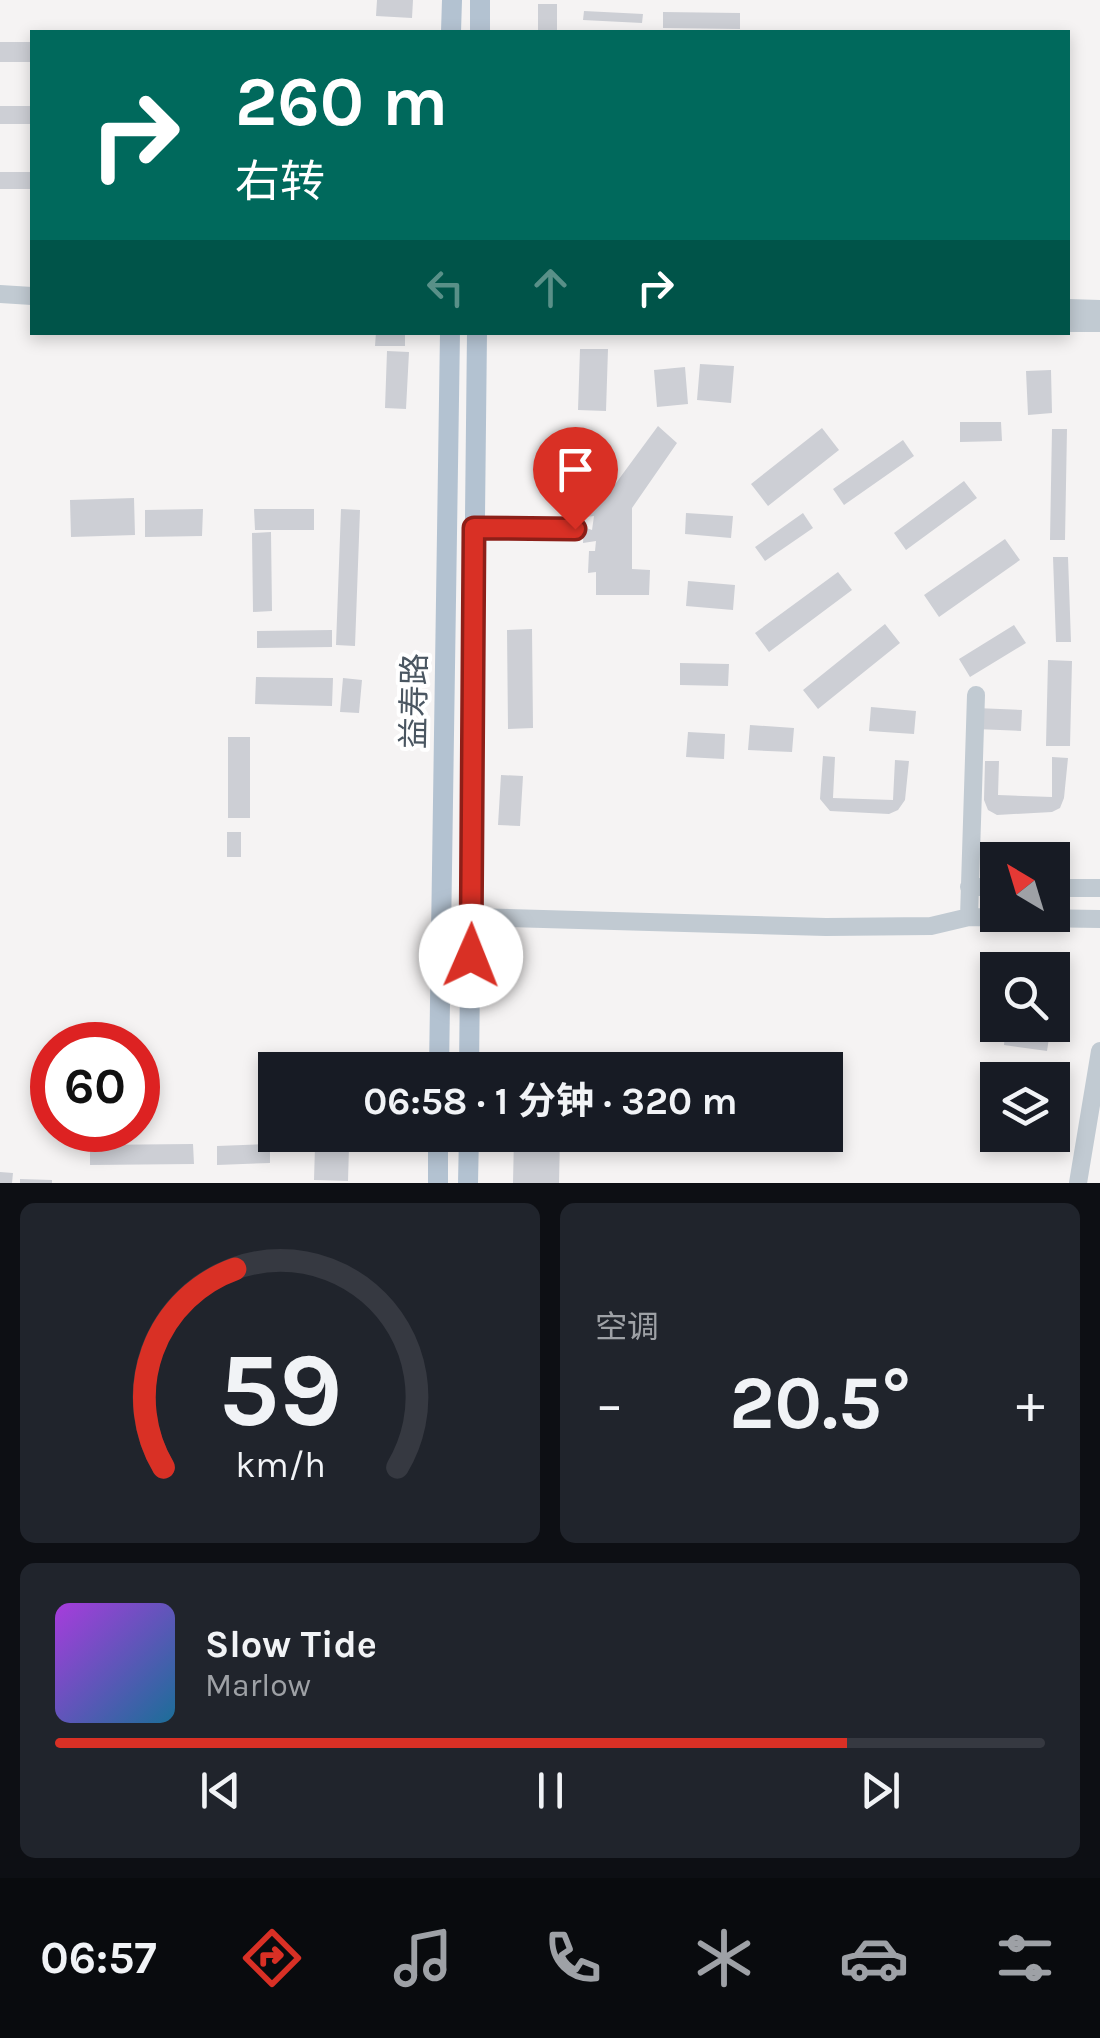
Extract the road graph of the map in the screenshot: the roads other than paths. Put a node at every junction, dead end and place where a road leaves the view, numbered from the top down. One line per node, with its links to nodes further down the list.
1 (452, 0): 3 (main road)
2 (480, 0): 4 (main road)
3 (452, 30)
4 (480, 30)
5 (0, 294): 6 (street)
6 (30, 296)
7 (1070, 308): 8 (street)
8 (1100, 309)
9 (1070, 322): 10 (street)
10 (1100, 323)
11 (450, 335): 24 (main road, 益寿路)
12 (477, 335): 13 (main road, 益寿路)
13 (474, 528): 14 (street); 21 (main road, 益寿路)
14 (575, 529)
15 (976, 695): 16 (street)
16 (970, 887): 17 (street); 20 (street)
17 (980, 887)
18 (1070, 888): 19 (street)
19 (1100, 888)
20 (968, 917): 21 (street); 22 (street)
21 (471, 918): 25 (main road, 益寿路)
22 (1100, 919)
23 (1100, 1051): 31 (street)
24 (438, 1052)
25 (469, 1052)
26 (1100, 1125): 32 (street)
27 (438, 1152): 29 (main road)
28 (468, 1152): 30 (main road)
29 (438, 1183)
30 (468, 1183)
31 (1078, 1183)
32 (1090, 1183)

